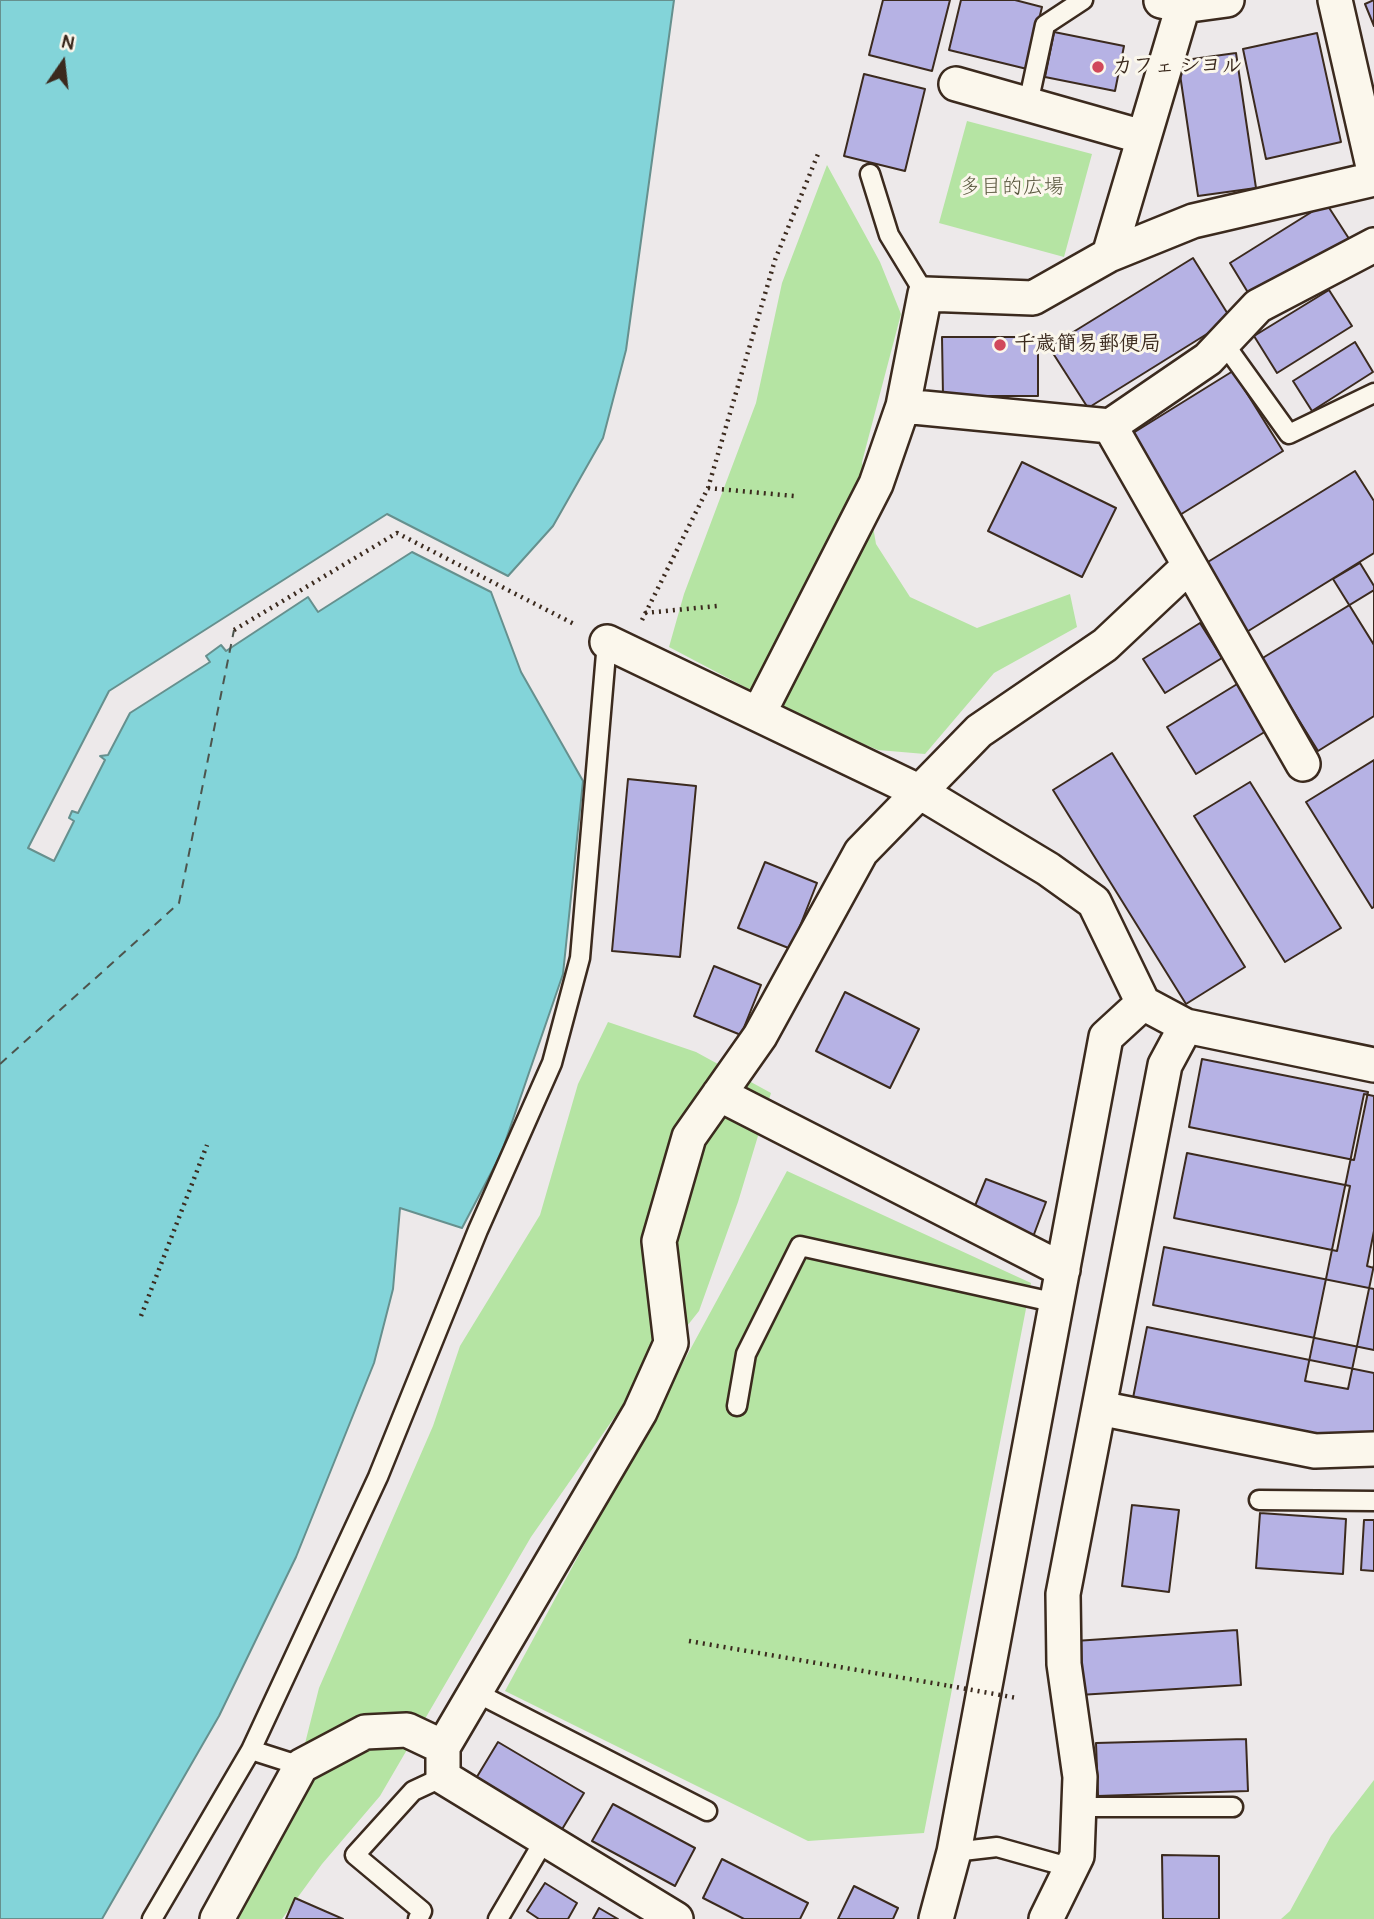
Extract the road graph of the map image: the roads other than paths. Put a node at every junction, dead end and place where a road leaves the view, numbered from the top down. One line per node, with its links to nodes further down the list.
1 (1083, 0): 6 (lane)
2 (1227, 0): 4 (street)
3 (1335, 0): 8 (street)
4 (1174, 2): 7 (street)
5 (956, 84): 6 (street)
6 (1028, 104): 7 (street)
7 (1143, 138): 12 (street)
8 (1374, 171)
9 (870, 174): 13 (lane)
10 (1374, 179): 12 (street)
11 (1374, 245): 14 (street)
12 (1109, 255): 13 (street)
13 (925, 294): 16 (street)
14 (1223, 342): 15 (lane); 17 (street)
15 (1374, 393)
16 (903, 406): 17 (street); 20 (street)
17 (1110, 426): 18 (street)
18 (1189, 566): 21 (street); 22 (street)
19 (617, 646): 20 (street); 35 (lane)
20 (759, 713): 22 (street)
21 (1303, 764)
22 (920, 792): 23 (street); 26 (street)
23 (1143, 1003): 24 (street); 27 (street)
24 (1186, 1026): 25 (street); 30 (street)
25 (1374, 1065)
26 (719, 1094): 27 (street); 34 (street)
27 (1063, 1270): 28 (street)
28 (1057, 1303): 29 (lane); 42 (street)
29 (737, 1406)
30 (1099, 1408): 31 (street); 38 (street)
31 (1374, 1450)
32 (1259, 1500): 33 (lane)
33 (1374, 1502)
34 (475, 1692): 36 (street); 40 (lane)
35 (251, 1749): 37 (lane); 44 (lane)
36 (443, 1762): 37 (street); 41 (street); 46 (lane)
37 (301, 1766): 45 (street)
38 (1079, 1807): 39 (lane); 43 (street)
39 (1233, 1807)
40 (707, 1811)
41 (545, 1839): 47 (lane); 48 (street)
42 (954, 1852): 43 (lane); 49 (street)
43 (1072, 1868): 50 (street)
44 (152, 1919)
45 (217, 1919)
46 (418, 1919)
47 (498, 1919)
48 (676, 1919)
49 (936, 1919)
50 (1046, 1919)

